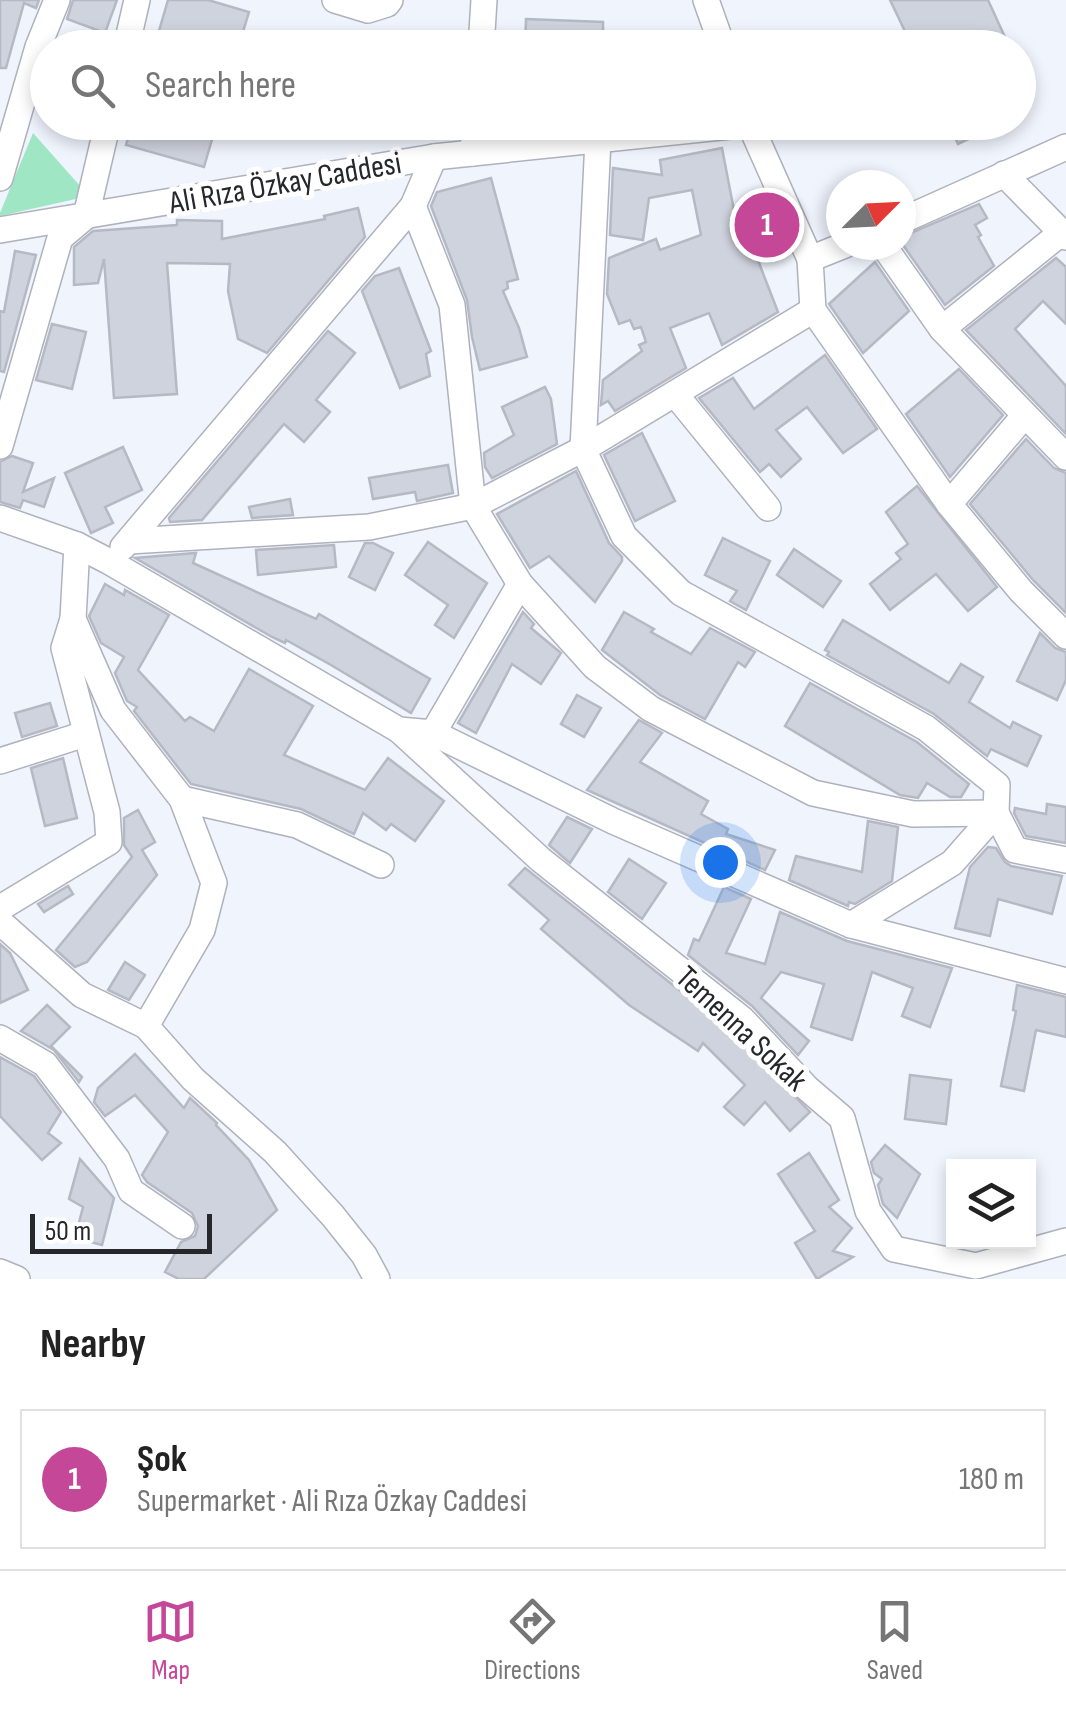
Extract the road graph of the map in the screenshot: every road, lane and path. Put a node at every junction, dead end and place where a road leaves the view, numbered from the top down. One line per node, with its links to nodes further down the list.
1 (58, 0): 7 (street)
2 (137, 0): 8 (street)
3 (335, 0): 4 (street)
4 (390, 0)
5 (484, 0): 9 (street)
6 (706, 0): 10 (street)
7 (45, 30)
8 (130, 30)
9 (482, 30)
10 (717, 30)
11 (30, 64): 12 (street)
12 (9, 109): 21 (street)
13 (104, 140): 24 (street)
14 (474, 140): 18 (street)
15 (598, 140): 18 (street, Ali Rıza Özkay Caddesi); 35 (street)
16 (757, 140): 28 (street)
17 (1066, 147): 20 (street)
18 (473, 154): 19 (street, Ali Rıza Özkay Caddesi)
19 (434, 158): 22 (street); 24 (street, Ali Rıza Özkay Caddesi)
20 (1004, 174): 23 (street); 26 (street)
21 (0, 178)
22 (413, 206): 38 (street); 41 (street)
23 (916, 214)
24 (86, 216): 25 (street, Ali Rıza Özkay Caddesi); 34 (street)
25 (0, 230)
26 (1064, 235): 31 (street)
27 (826, 253): 28 (street)
28 (810, 260): 30 (street)
29 (894, 260): 31 (street)
30 (814, 310): 32 (street); 37 (street)
31 (942, 328): 33 (street)
32 (675, 394): 35 (street); 39 (street)
33 (1024, 416): 36 (street); 37 (street)
34 (0, 446)
35 (583, 449): 38 (street); 52 (street)
36 (1066, 457)
37 (949, 504): 46 (street)
38 (473, 506): 41 (street); 44 (street)
39 (768, 508)
40 (0, 518): 42 (street)
41 (130, 541): 43 (street)
42 (77, 544): 43 (street); 45 (street)
43 (108, 560): 47 (street)
44 (520, 584): 48 (street); 52 (street)
45 (72, 619): 49 (street); 51 (street)
46 (1066, 636)
47 (399, 730): 48 (street); 62 (street, Temenna Sokak)
48 (433, 733): 57 (street)
49 (84, 734): 50 (street); 55 (street)
50 (0, 761)
51 (182, 798): 54 (street); 59 (street)
52 (996, 813): 53 (street); 57 (street)
53 (1066, 860)
54 (381, 865)
55 (0, 908)
56 (0, 922): 59 (street)
57 (851, 925): 58 (street)
58 (1066, 981)
59 (146, 1026): 65 (street)
60 (0, 1038): 61 (street)
61 (182, 1226)
62 (1066, 1241)
63 (0, 1272): 64 (street)
64 (18, 1279)
65 (376, 1279)

